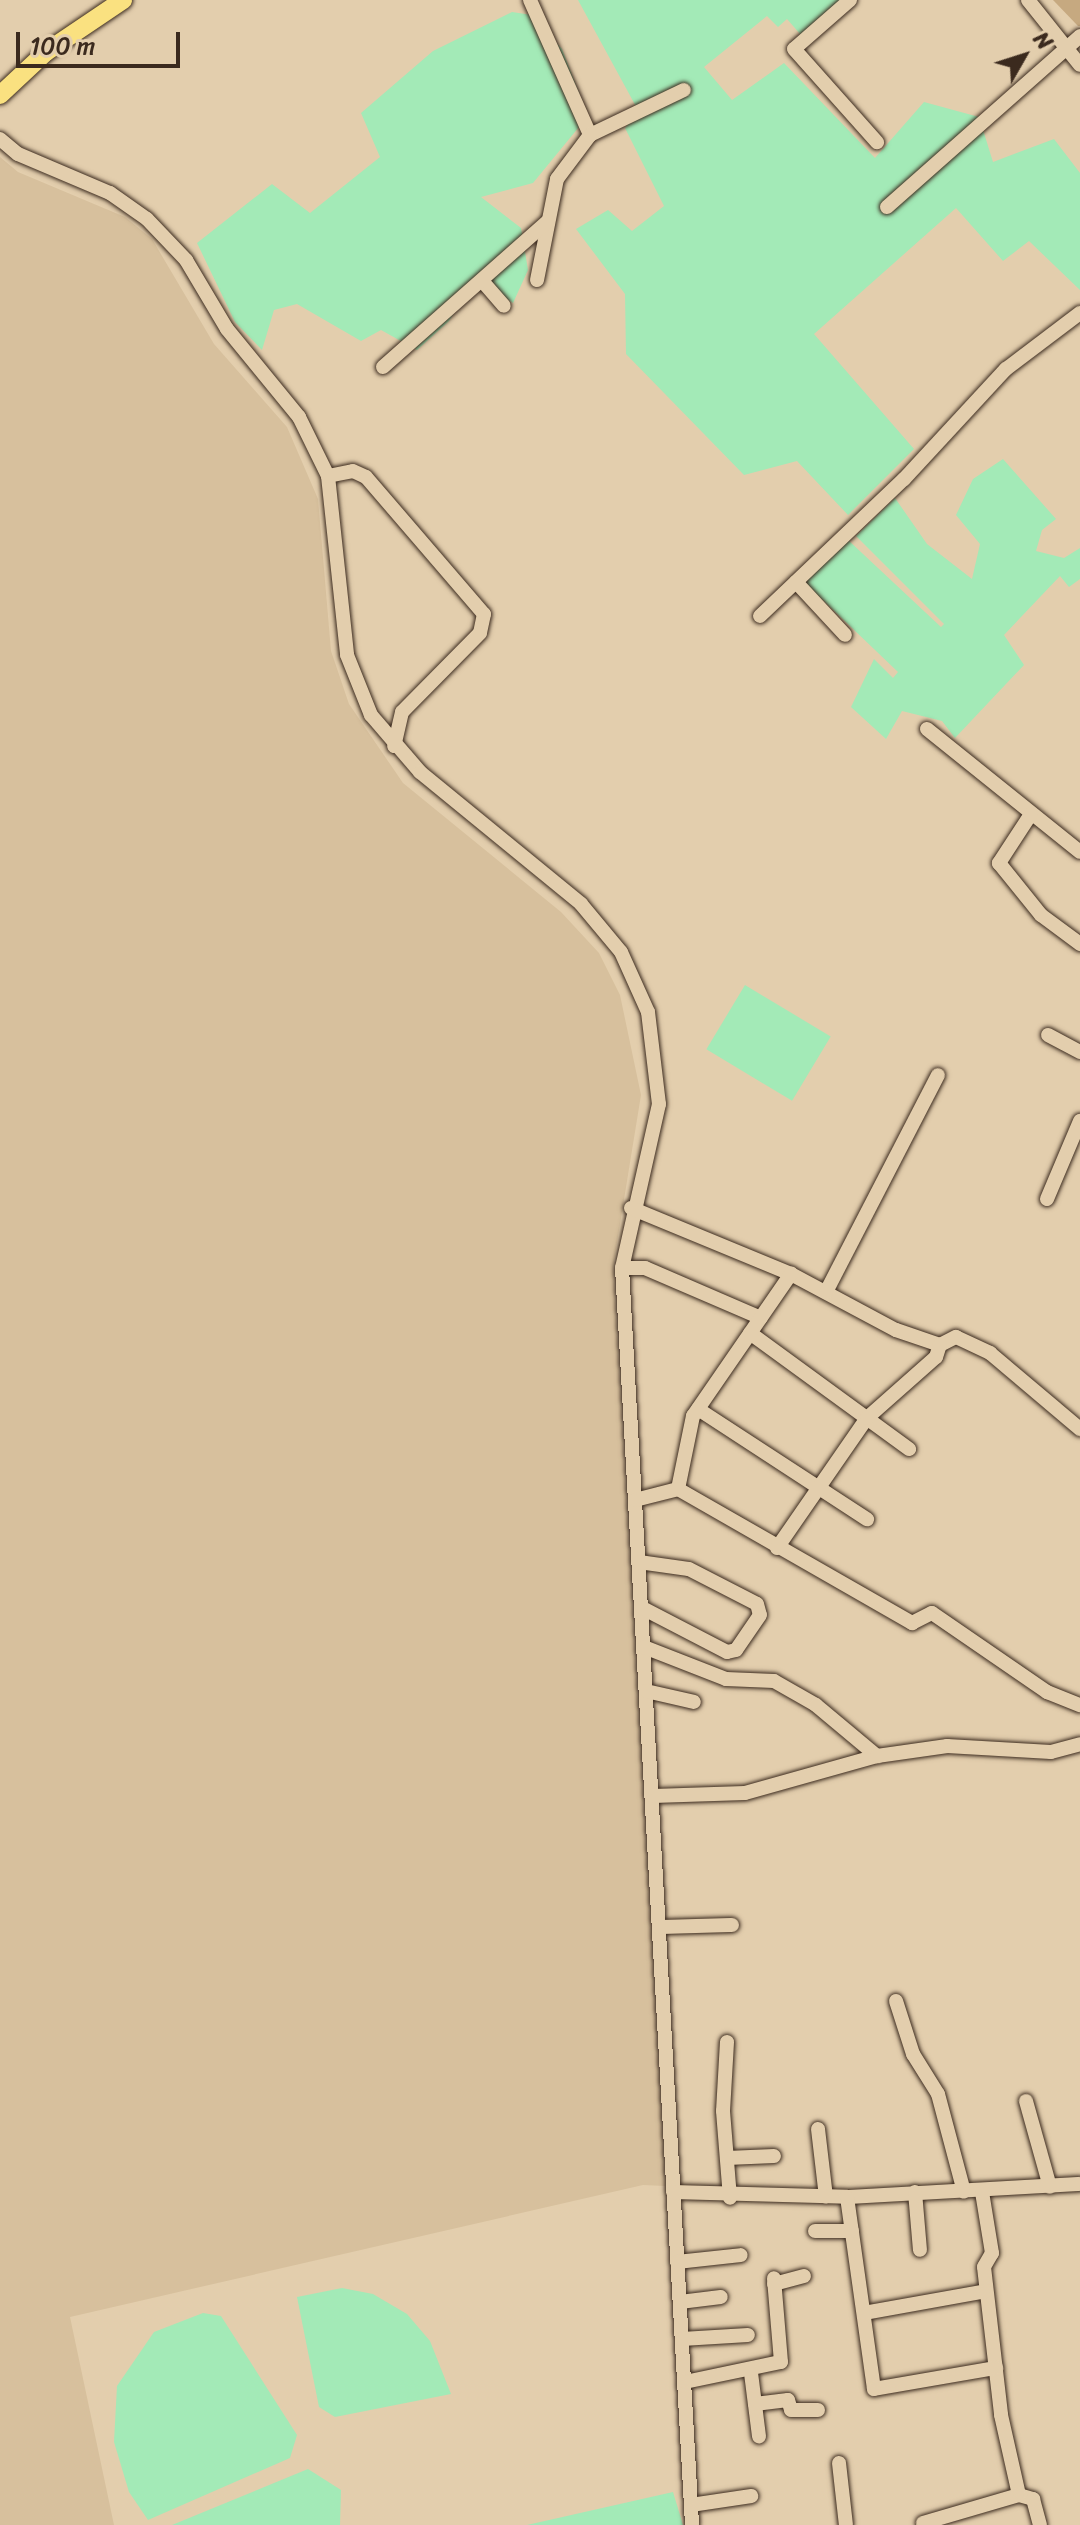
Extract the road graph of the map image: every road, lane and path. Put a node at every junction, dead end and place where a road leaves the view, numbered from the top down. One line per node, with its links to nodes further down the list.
1 (123, 0): 9 (main road)
2 (530, 0): 10 (street)
3 (850, 0): 12 (street)
4 (1028, 0): 6 (street)
5 (1080, 36): 6 (street)
6 (1067, 46): 7 (street); 13 (street)
7 (1080, 65)
8 (684, 90): 10 (street)
9 (0, 95)
10 (590, 135): 14 (street)
11 (0, 139): 20 (street)
12 (877, 142)
13 (887, 207)
14 (549, 221): 15 (street); 16 (street)
15 (537, 280)
16 (484, 283): 17 (street); 19 (street)
17 (504, 306)
18 (1080, 313): 21 (street)
19 (383, 367)
20 (328, 476): 25 (street); 25 (street)
21 (796, 582): 22 (street); 23 (street)
22 (760, 616)
23 (845, 635)
24 (927, 729): 26 (street)
25 (394, 746): 34 (street)
26 (1031, 814): 27 (street); 28 (street)
27 (1080, 852)
28 (1080, 944)
29 (1048, 1035): 30 (street)
30 (1080, 1052)
31 (938, 1075): 37 (street)
32 (1080, 1121): 33 (street)
33 (1047, 1199)
34 (631, 1208): 35 (street); 36 (street)
35 (622, 1268): 38 (street); 47 (street)
36 (791, 1274): 37 (street); 38 (street)
37 (826, 1292): 40 (street)
38 (761, 1318): 39 (street)
39 (750, 1333): 41 (street); 42 (street)
40 (940, 1345): 42 (street); 43 (street)
41 (698, 1409): 45 (street); 46 (street)
42 (867, 1418): 44 (street); 45 (street)
43 (1080, 1429)
44 (909, 1449)
45 (819, 1486): 48 (street); 49 (street)
46 (678, 1489): 47 (street); 49 (street)
47 (635, 1500): 50 (street)
48 (867, 1519)
49 (777, 1548): 55 (street)
50 (639, 1562): 51 (street); 51 (street)
51 (642, 1608): 52 (street)
52 (644, 1647): 53 (street); 57 (street)
53 (646, 1691): 54 (street); 58 (street)
54 (694, 1702)
55 (1080, 1705)
56 (1080, 1744): 57 (street)
57 (877, 1756): 58 (street)
58 (653, 1796): 60 (street)
59 (732, 1925): 60 (street)
60 (660, 1927): 69 (street)
61 (896, 2001): 71 (street)
62 (727, 2042): 66 (street)
63 (1026, 2101): 68 (street)
64 (818, 2129): 73 (street)
65 (774, 2156): 66 (street)
66 (727, 2158): 75 (street)
67 (1080, 2184): 68 (street)
68 (1050, 2187): 72 (street)
69 (673, 2192): 75 (street); 80 (street)
70 (915, 2192): 71 (street); 74 (street); 78 (street)
71 (964, 2192): 72 (street)
72 (982, 2192): 82 (street)
73 (826, 2197): 74 (street); 75 (street)
74 (847, 2197): 77 (street)
75 (730, 2198)
76 (815, 2231): 77 (street)
77 (852, 2231): 85 (street)
78 (920, 2250)
79 (741, 2255): 80 (street)
80 (677, 2262): 84 (street)
81 (804, 2276): 89 (street)
82 (986, 2291): 85 (street); 88 (street)
83 (721, 2297): 84 (street)
84 (680, 2302): 87 (street)
85 (864, 2313): 88 (street)
86 (748, 2335): 87 (street)
87 (682, 2339): 90 (street)
88 (996, 2368): 95 (street)
89 (751, 2373): 90 (street); 91 (street)
90 (685, 2382): 97 (street)
91 (755, 2404): 92 (street); 93 (street)
92 (818, 2410)
93 (759, 2436)
94 (839, 2463): 100 (street)
95 (1019, 2495): 98 (street); 101 (street)
96 (751, 2496): 97 (street)
97 (691, 2505): 99 (street)
98 (923, 2523)
99 (692, 2525)
100 (846, 2525)
101 (1040, 2525)

